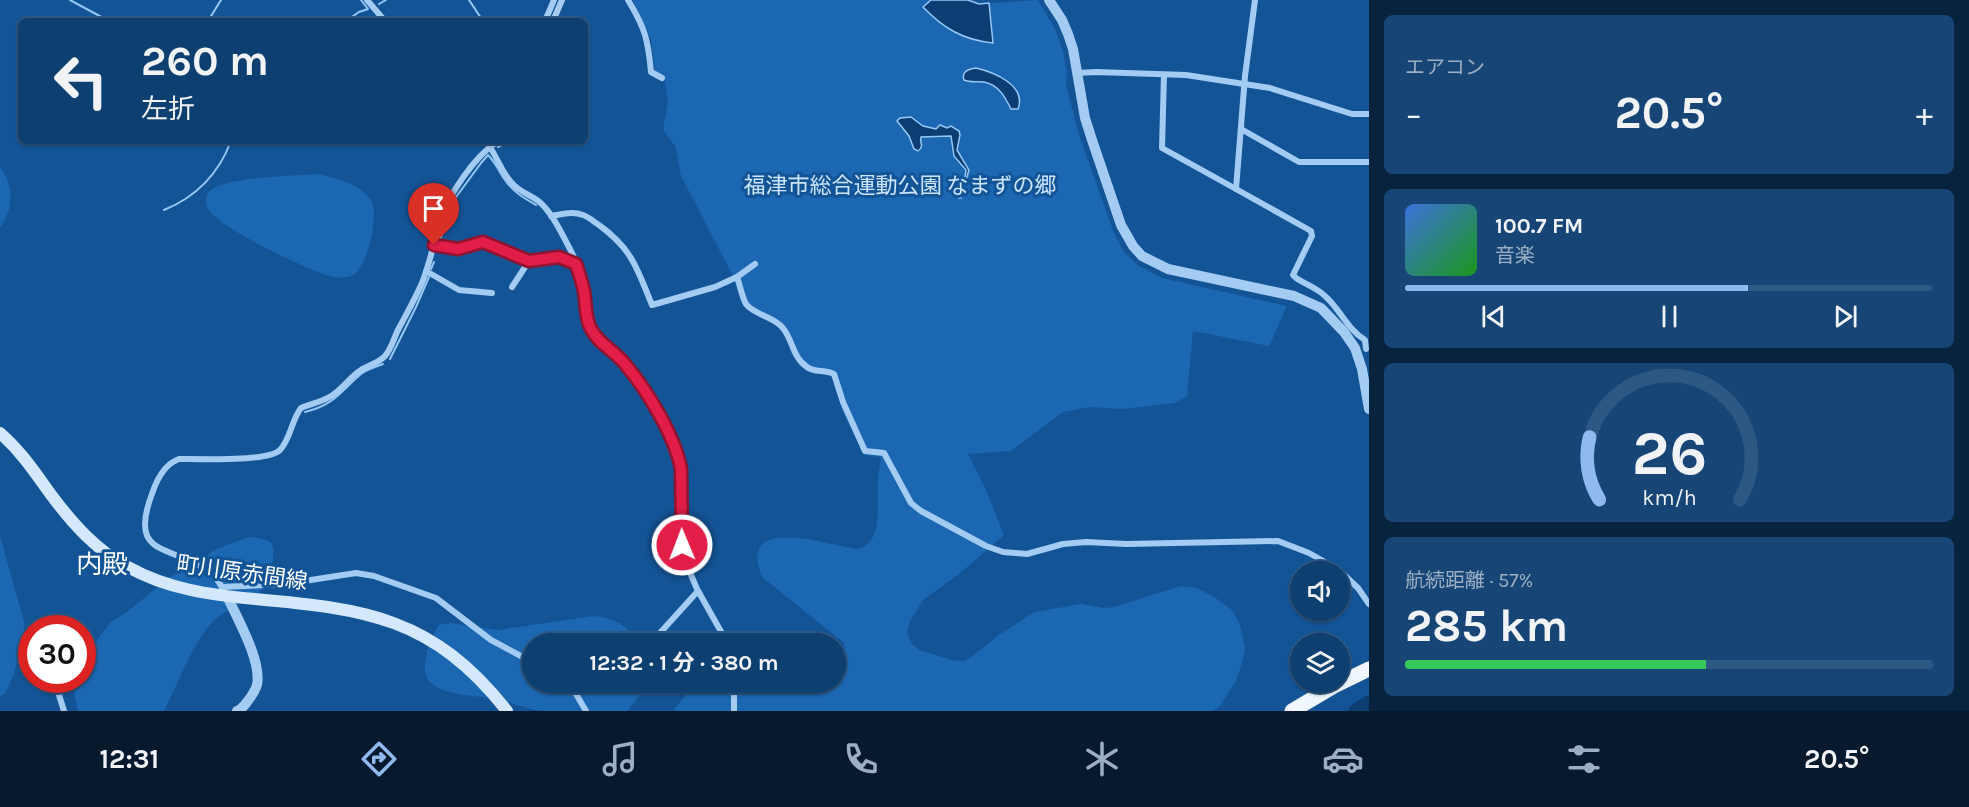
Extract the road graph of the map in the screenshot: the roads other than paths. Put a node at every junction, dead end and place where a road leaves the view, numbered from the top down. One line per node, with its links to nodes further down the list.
1 (367, 0): 7 (street)
2 (554, 0): 8 (street)
3 (562, 0): 9 (street)
4 (628, 0): 12 (street)
5 (1050, 0): 10 (street)
6 (1255, 0): 13 (street)
7 (383, 18)
8 (546, 18)
9 (554, 18)
10 (1077, 73): 11 (street); 29 (street)
11 (1164, 75): 13 (street); 19 (street)
12 (662, 78)
13 (1245, 84): 14 (street); 15 (street)
14 (1369, 114)
15 (1241, 129): 18 (street); 19 (street)
16 (494, 144): 21 (street)
17 (495, 144): 20 (street)
18 (1369, 162)
19 (1236, 189): 29 (street)
20 (551, 216): 23 (street); 26 (street)
21 (434, 245): 22 (street); 25 (street)
22 (529, 261): 23 (street); 27 (street)
23 (576, 264): 32 (street)
24 (755, 264): 26 (street)
25 (426, 271): 28 (street); 33 (street)
26 (737, 277): 34 (street)
27 (512, 287)
28 (492, 293)
29 (1363, 349): 30 (street)
30 (1369, 409)
31 (0, 433): 33 (main road, 町川原赤間線)
32 (698, 591): 35 (street); 36 (street)
33 (224, 592): 37 (street); 43 (street); 44 (main road, 町川原赤間線)
34 (1369, 604)
35 (660, 633)
36 (722, 633)
37 (522, 657)
38 (1369, 669): 47 (main road)
39 (59, 693): 42 (street)
40 (576, 693): 45 (street)
41 (734, 693): 46 (street)
42 (64, 711)
43 (237, 711)
44 (507, 711)
45 (586, 711)
46 (734, 711)
47 (1292, 711)

